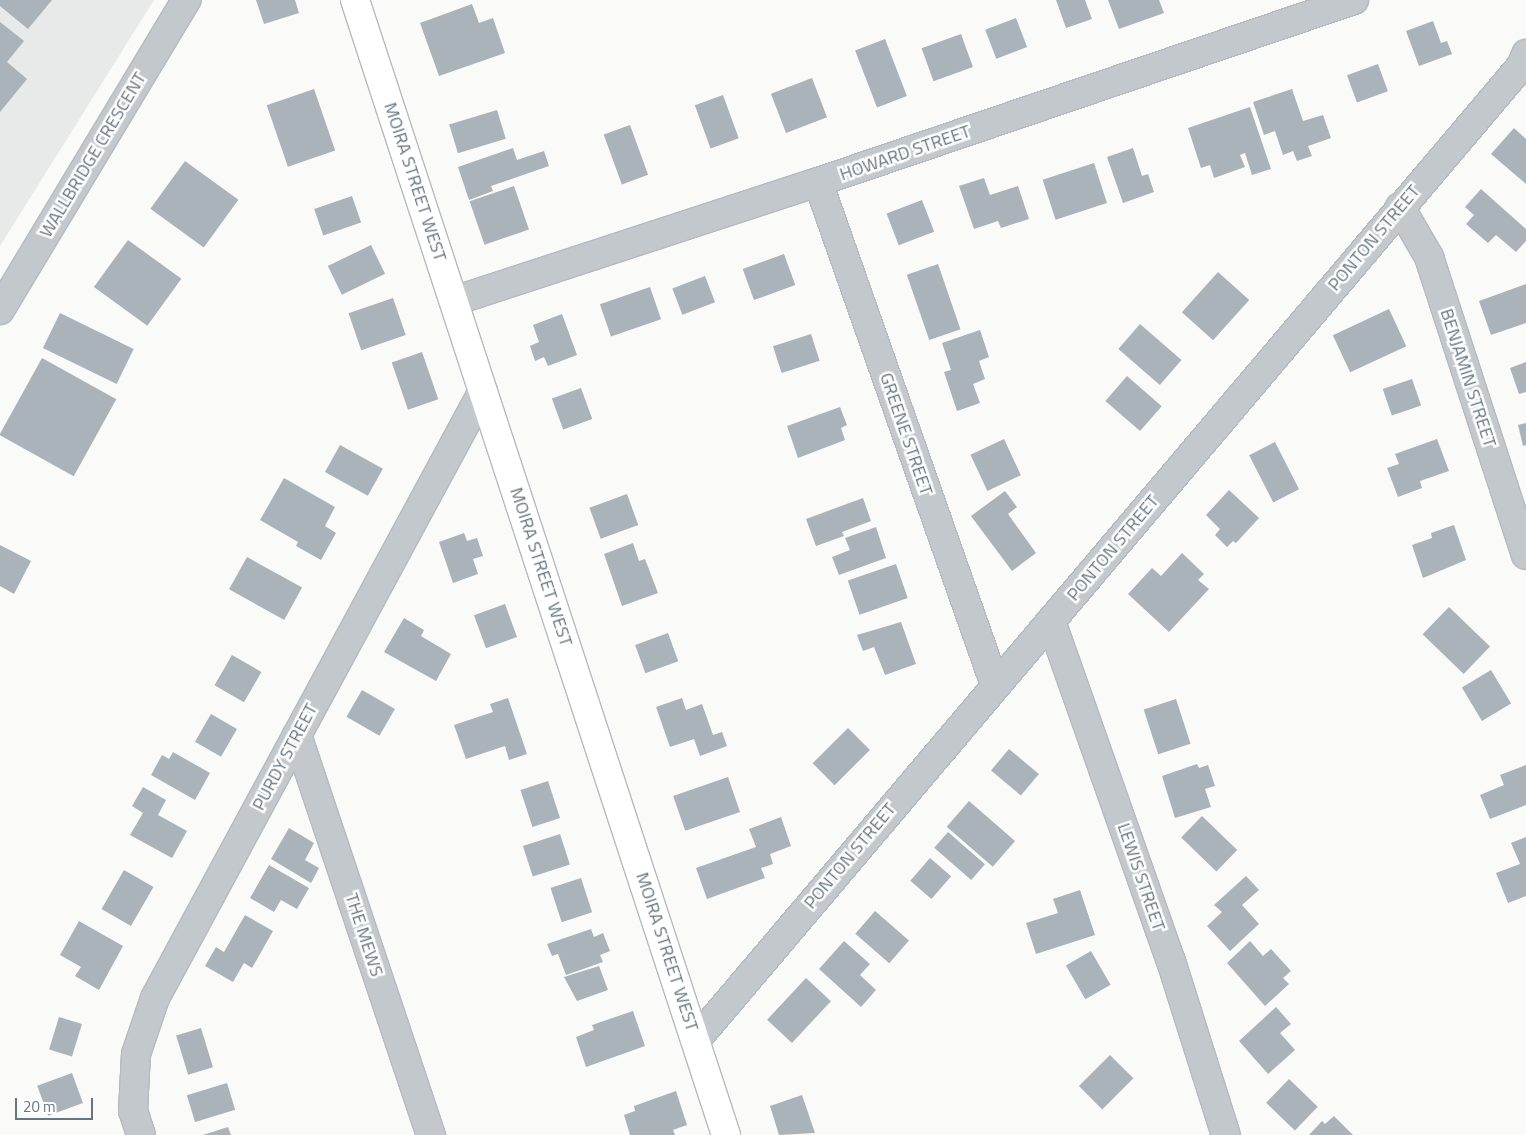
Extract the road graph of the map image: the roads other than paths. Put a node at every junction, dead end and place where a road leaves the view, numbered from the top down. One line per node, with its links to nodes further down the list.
1 (186, 0): 8 (street, WALLBRIDGE CRESCENT)
2 (355, 0): 7 (main road, MOIRA STREET WEST)
3 (1354, 0): 5 (street, HOWARD STREET)
4 (1526, 54): 6 (street, PONTON STREET)
5 (818, 182): 7 (street, HOWARD STREET); 12 (street, GREENE STREET)
6 (1400, 207): 10 (street, BENJAMIN STREET); 11 (street, PONTON STREET)
7 (454, 302): 9 (main road, MOIRA STREET WEST)
8 (0, 310)
9 (483, 391): 13 (street, PURDY STREET); 14 (main road, MOIRA STREET WEST)
10 (1526, 551)
11 (1051, 621): 12 (street, PONTON STREET); 18 (street, LEWIS STREET)
12 (995, 685): 14 (street, PONTON STREET)
13 (297, 735): 16 (street, PURDY STREET); 17 (street, THE MEWS)
14 (696, 1040): 15 (main road, MOIRA STREET WEST)
15 (724, 1134)
16 (141, 1135)
17 (431, 1135)
18 (1226, 1135)

